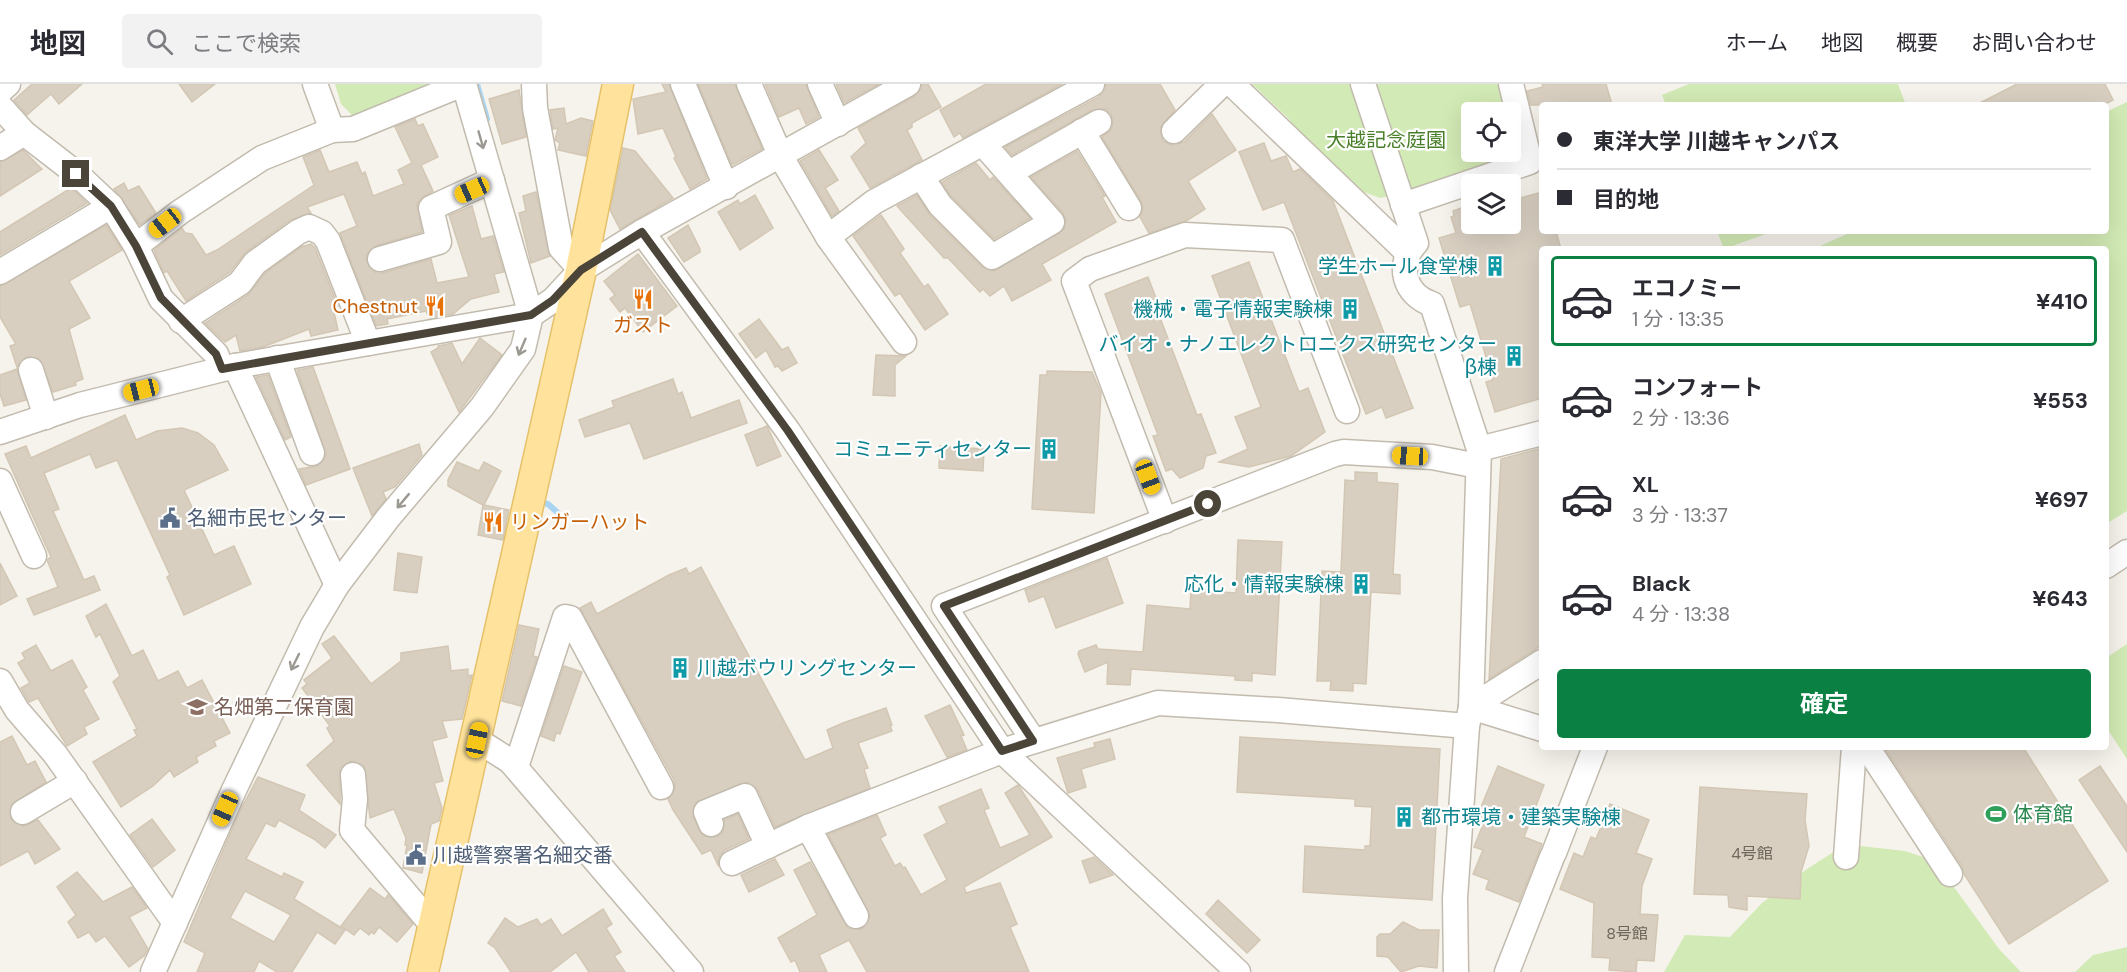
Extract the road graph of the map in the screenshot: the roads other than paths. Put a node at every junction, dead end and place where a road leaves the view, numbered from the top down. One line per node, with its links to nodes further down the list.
1 (8, 84): 15 (street)
2 (315, 84): 18 (street)
3 (464, 84): 18 (street); 26 (street, one-way to 26)
4 (534, 84): 36 (street)
5 (618, 84): 36 (main road)
6 (683, 84): 27 (street)
7 (749, 84): 23 (street)
8 (820, 84): 17 (street)
9 (1092, 84): 21 (street)
10 (1222, 84): 19 (street)
11 (1232, 84): 34 (street)
12 (1363, 84): 28 (street)
13 (1511, 84): 28 (street)
14 (903, 85): 17 (street)
15 (0, 91)
16 (0, 106): 20 (street)
17 (838, 124): 23 (street)
18 (332, 130): 33 (street)
19 (1174, 131)
20 (24, 133): 22 (street); 29 (street)
21 (984, 145): 24 (street); 25 (street)
22 (0, 148)
23 (781, 157): 27 (street); 32 (street)
24 (1011, 172): 25 (street); 30 (street)
25 (921, 176): 32 (street)
26 (492, 180): 35 (street); 38 (street)
27 (726, 187): 31 (street)
28 (1403, 205): 34 (street)
29 (111, 206): 33 (street); 37 (street)
30 (1129, 208)
31 (642, 232): 36 (street); 66 (street)
32 (828, 237): 40 (street)
33 (136, 246): 39 (street)
34 (1407, 252): 50 (street)
35 (380, 259)
36 (581, 270): 38 (street); 61 (main road)
37 (0, 272)
38 (531, 315): 41 (street); 56 (street, one-way to 56)
39 (181, 321): 41 (street); 43 (street)
40 (904, 342)
41 (368, 343): 42 (street)
42 (278, 358): 43 (street); 49 (street)
43 (229, 368): 46 (street); 56 (street)
44 (31, 370): 46 (street)
45 (1347, 411): 52 (street)
46 (46, 417): 47 (street)
47 (0, 432)
48 (1539, 434): 50 (street)
49 (312, 453)
50 (1479, 458): 52 (street); 59 (street)
51 (0, 481): 54 (street)
52 (1165, 521): 62 (street)
53 (2127, 552): 55 (street)
54 (34, 556)
55 (2109, 564)
56 (338, 585): 79 (street, one-way to 79)
57 (1539, 664): 59 (street)
58 (0, 681): 69 (street)
59 (1469, 716): 60 (street); 62 (street); 85 (street)
60 (1539, 728)
61 (477, 740): 67 (street); 80 (main road)
62 (1033, 741): 66 (street)
63 (1593, 750): 86 (street)
64 (1854, 750): 75 (street)
65 (1869, 750): 77 (street)
66 (1002, 751): 73 (street); 84 (street)
67 (516, 766): 70 (street); 83 (street)
68 (353, 775): 80 (street)
69 (75, 781): 71 (street); 79 (street)
70 (661, 787)
71 (23, 812)
72 (711, 824): 74 (street)
73 (808, 827): 74 (street); 78 (street)
74 (768, 846): 76 (street)
75 (1846, 857)
76 (732, 863)
77 (1950, 874)
78 (856, 916)
79 (174, 923): 81 (street)
80 (433, 926): 82 (main road)
81 (153, 972)
82 (423, 972)
83 (691, 972)
84 (1238, 972)
85 (1456, 972)
86 (1507, 972)

